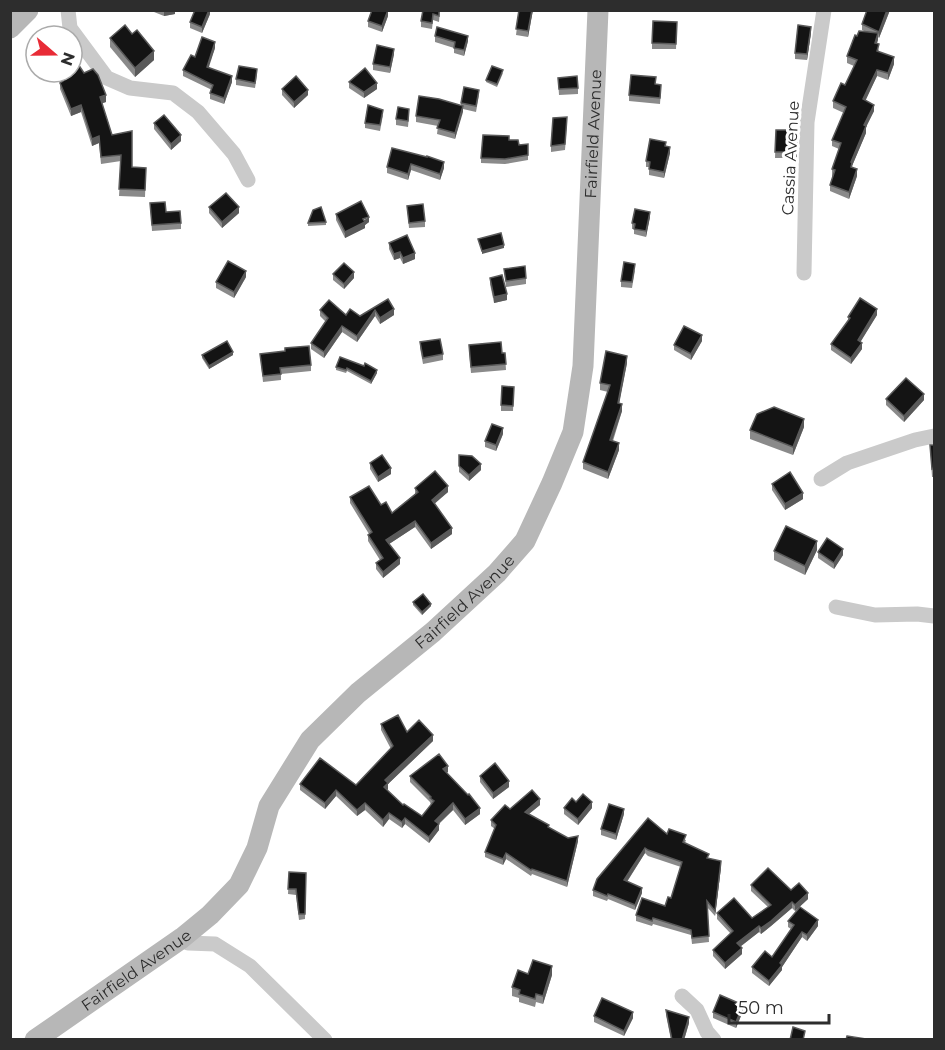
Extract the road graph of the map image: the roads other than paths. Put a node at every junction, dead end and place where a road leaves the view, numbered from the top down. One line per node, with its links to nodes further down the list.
1 (28, 10): 5 (street)
2 (68, 10): 6 (street)
3 (598, 10): 12 (street, Fairfield Avenue)
4 (825, 10): 7 (street, Cassia Avenue)
5 (10, 28)
6 (248, 180)
7 (804, 273)
8 (934, 436): 9 (street)
9 (821, 479)
10 (836, 607): 11 (street)
11 (934, 616)
12 (182, 938): 14 (street, Fairfield Avenue); 15 (street)
13 (682, 996): 16 (street)
14 (35, 1040)
15 (325, 1040)
16 (714, 1040)

